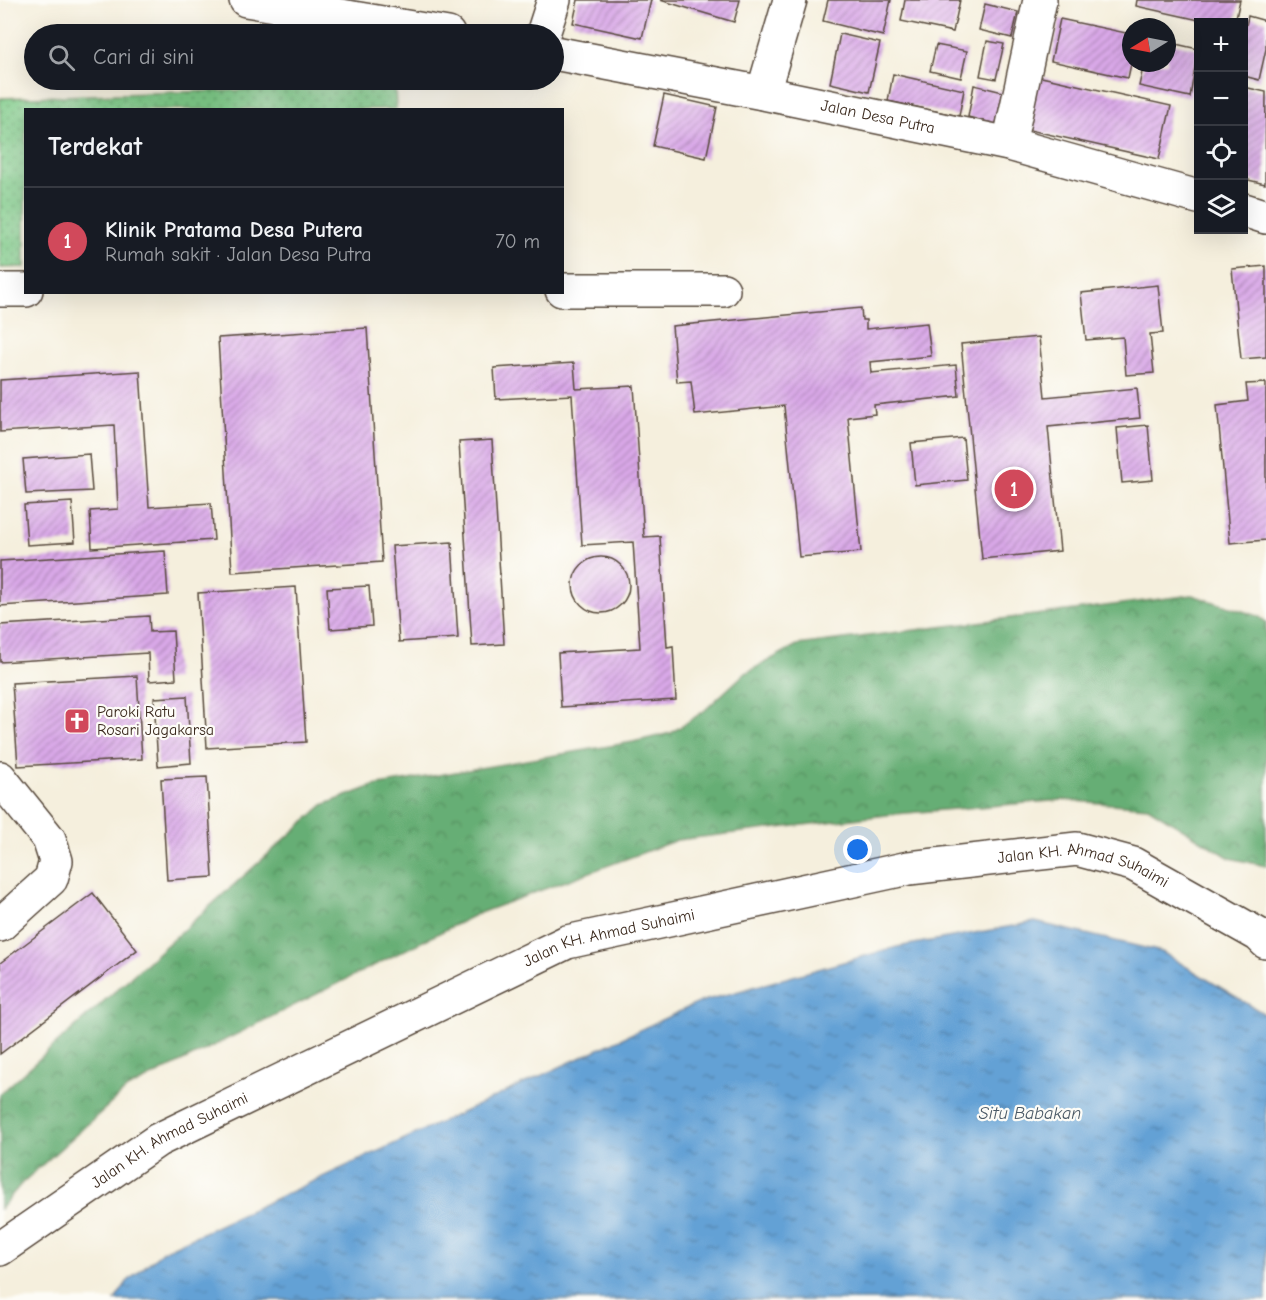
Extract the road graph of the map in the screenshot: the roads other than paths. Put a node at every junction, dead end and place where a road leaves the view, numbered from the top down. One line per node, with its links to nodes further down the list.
1 (246, 0): 5 (street)
2 (554, 0): 6 (street)
3 (790, 0): 8 (street)
4 (1040, 0): 9 (street)
5 (389, 24)
6 (546, 24)
7 (564, 55): 8 (street, Jalan Desa Putra)
8 (763, 93): 9 (street, Jalan Desa Putra)
9 (1009, 144): 10 (street, Jalan Desa Putra)
10 (1194, 196)
11 (1248, 211): 12 (street)
12 (1266, 217)
13 (0, 290): 14 (street)
14 (24, 290)
15 (564, 290): 16 (street)
16 (723, 290)
17 (0, 778): 18 (street)
18 (0, 925)
19 (1266, 942): 20 (street, Jalan KH. Ahmad Suhaimi)
20 (0, 1249)

